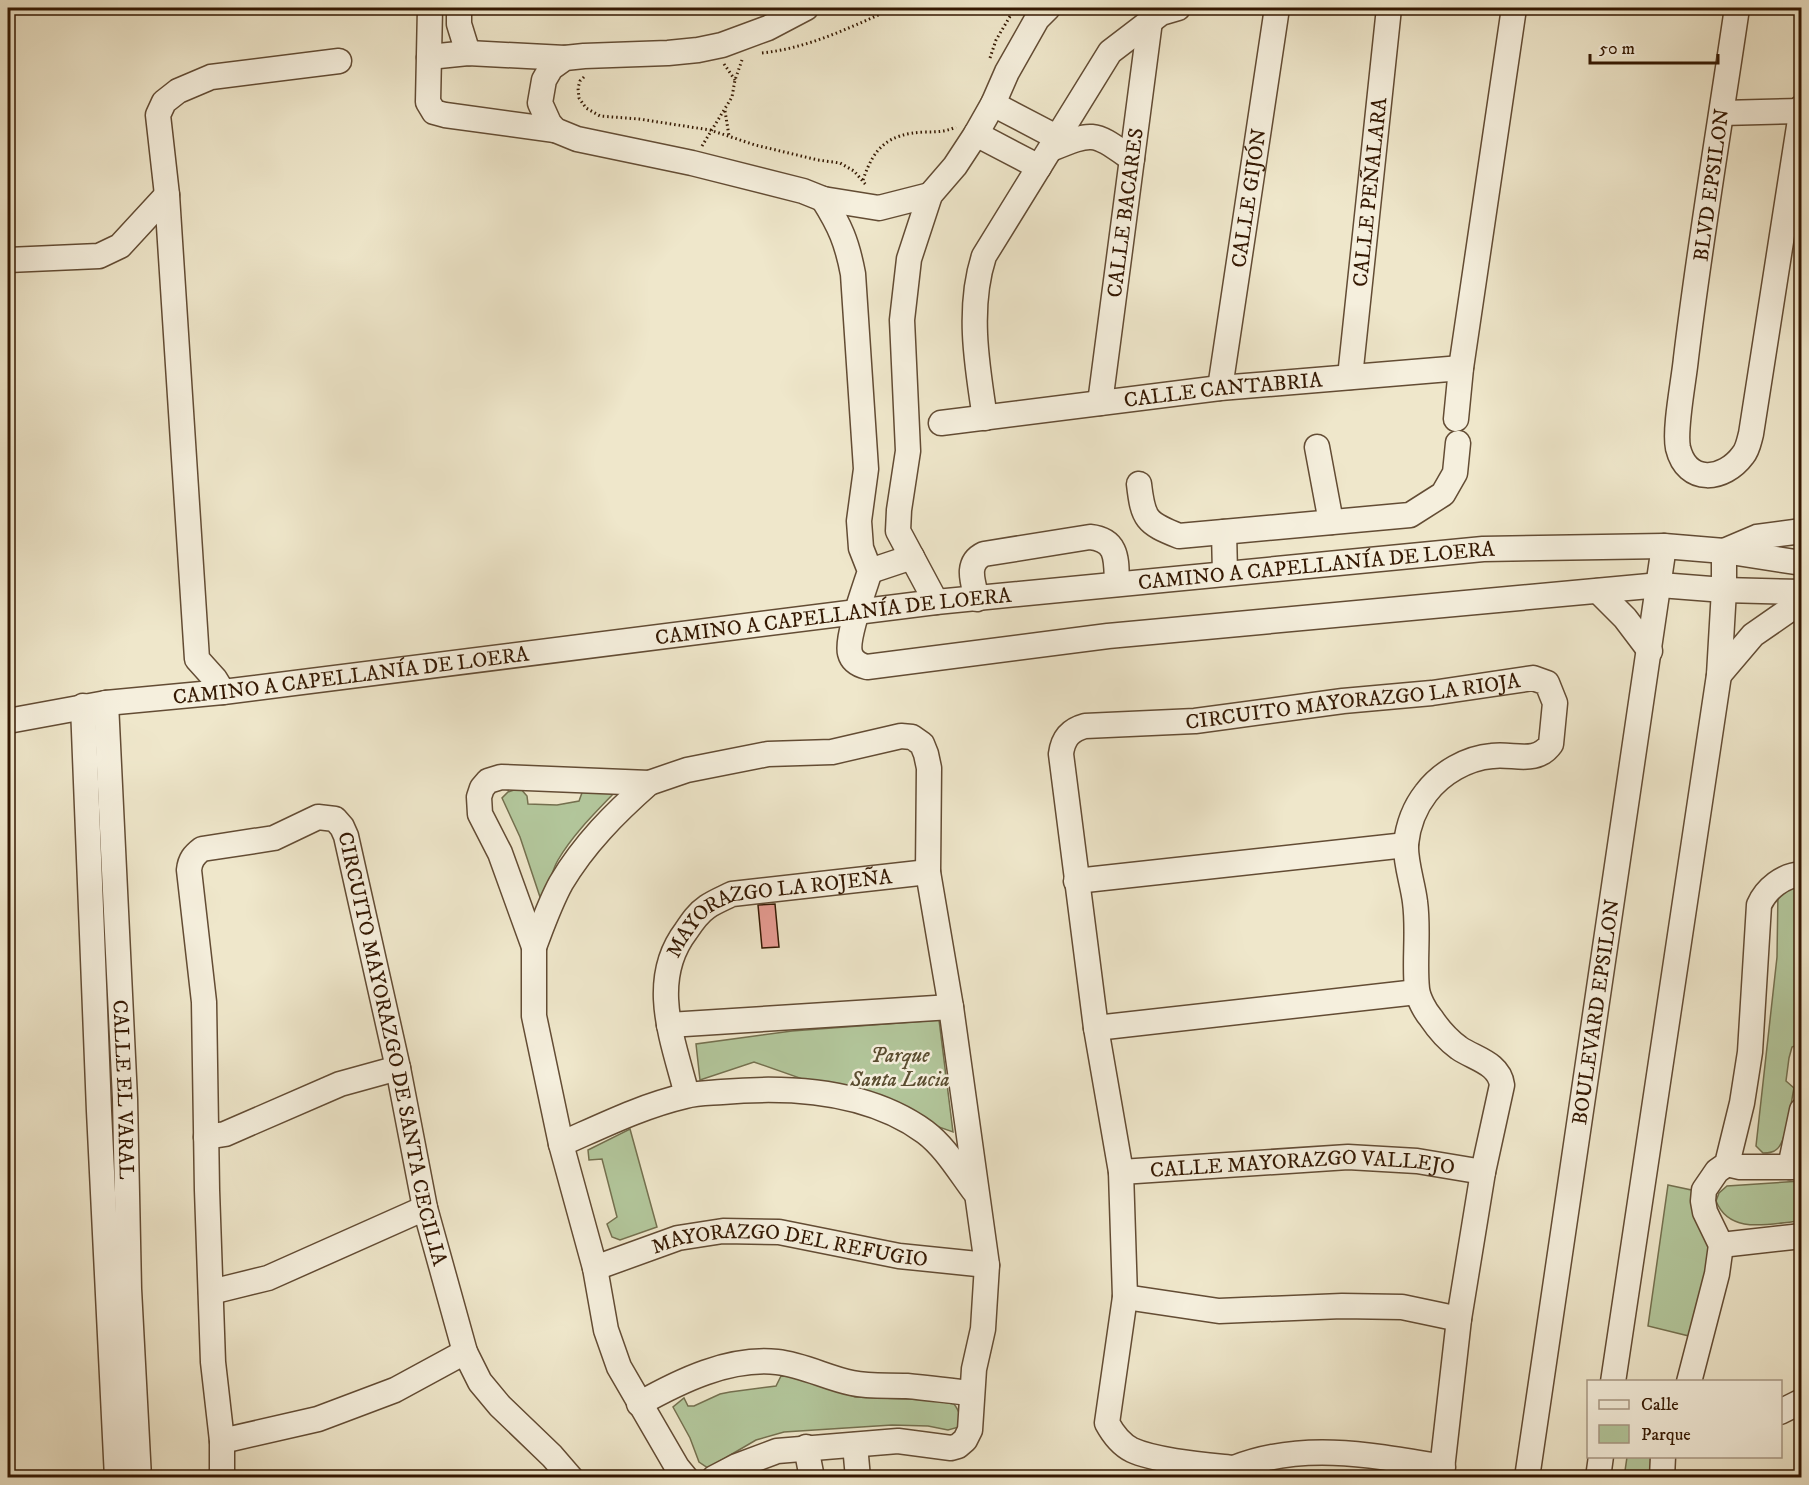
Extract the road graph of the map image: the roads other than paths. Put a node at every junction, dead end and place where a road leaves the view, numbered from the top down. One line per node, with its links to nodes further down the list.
1 (430, 8): 12 (street)
2 (459, 8): 11 (street)
3 (806, 8): 13 (street)
4 (1048, 8): 15 (street)
5 (1178, 8): 10 (street)
6 (1276, 8): 28 (street, CALLE GIJÓN)
7 (1389, 8): 27 (street, CALLE PEÑALARA)
8 (1514, 8): 26 (street)
9 (1737, 8): 17 (street, BLVD EPSILON)
10 (1150, 21): 20 (street); 21 (street, CALLE BACARES)
11 (468, 53): 12 (street); 13 (street)
12 (429, 57): 19 (street)
13 (566, 58): 19 (street)
14 (339, 61): 22 (street)
15 (993, 104): 18 (street); 20 (street)
16 (1801, 109): 17 (street); 17 (street, BLVD EPSILON)
17 (1722, 113)
18 (970, 128): 20 (street); 23 (street)
19 (555, 130): 24 (street)
20 (1049, 151): 21 (street); 30 (street)
21 (1132, 159): 29 (street, CALLE BACARES)
22 (167, 195): 25 (street); 54 (street)
23 (930, 195): 24 (street); 39 (street)
24 (823, 199): 41 (street)
25 (8, 260)
26 (1461, 368): 27 (street, CALLE CANTABRIA); 34 (street)
27 (1350, 377): 28 (street, CALLE CANTABRIA)
28 (1220, 388): 29 (street, CALLE CANTABRIA)
29 (1100, 403): 30 (street, CALLE CANTABRIA)
30 (985, 418): 31 (street, CALLE CANTABRIA)
31 (941, 423)
32 (1317, 447): 34 (street)
33 (1139, 484): 36 (street)
34 (1331, 522): 36 (street)
35 (1802, 531): 38 (street)
36 (1224, 532): 42 (street)
37 (1664, 546): 38 (street, CAMINO A CAPELLANÍA DE LOERA); 42 (street, CAMINO A CAPELLANÍA DE LOERA); 44 (street, BOULEVARD EPSILON)
38 (1724, 551): 40 (street, CAMINO A CAPELLANÍA DE LOERA); 45 (street)
39 (912, 557): 41 (street); 50 (street)
40 (1802, 563)
41 (870, 571): 51 (street)
42 (1225, 573): 43 (street, CAMINO A CAPELLANÍA DE LOERA)
43 (1117, 584): 48 (street, CAMINO A CAPELLANÍA DE LOERA); 48 (street)
44 (1660, 585): 45 (street); 46 (street); 52 (street, BOULEVARD EPSILON)
45 (1724, 590): 47 (street); 53 (street)
46 (1598, 591): 51 (street); 52 (street)
47 (1802, 592)
48 (977, 599): 50 (street, CAMINO A CAPELLANÍA DE LOERA)
49 (1802, 601): 53 (street)
50 (936, 602): 51 (street, CAMINO A CAPELLANÍA DE LOERA)
51 (857, 612): 54 (street, CAMINO A CAPELLANÍA DE LOERA)
52 (1650, 651): 107 (street, BOULEVARD EPSILON)
53 (1719, 675): 86 (street)
54 (223, 692): 55 (street, CAMINO A CAPELLANÍA DE LOERA)
55 (95, 705): 56 (street, CAMINO A CAPELLANÍA DE LOERA); 100 (street); 101 (street, CALLE EL VARAL)
56 (8, 721)
57 (649, 783): 59 (street); 62 (street); 62 (street)
58 (1406, 845): 61 (street); 61 (street, CIRCUITO MAYORAZGO LA RIOJA); 63 (street, CIRCUITO MAYORAZGO LA RIOJA)
59 (928, 872): 64 (street); 65 (street, MAYORAZGO LA ROJEÑA)
60 (1802, 874): 72 (street)
61 (1076, 881): 66 (street, CIRCUITO MAYORAZGO LA RIOJA)
62 (534, 947): 71 (street)
63 (1418, 992): 66 (street); 75 (street, CIRCUITO MAYORAZGO LA RIOJA)
64 (951, 1007): 65 (street); 76 (street)
65 (669, 1025): 68 (street, MAYORAZGO LA ROJEÑA)
66 (1096, 1028): 74 (street, CIRCUITO MAYORAZGO LA RIOJA)
67 (398, 1068): 70 (street); 70 (street, CIRCUITO MAYORAZGO DE SANTA CECILIA); 77 (street, CIRCUITO MAYORAZGO DE SANTA CECILIA)
68 (687, 1095): 71 (street); 76 (street)
69 (1802, 1110): 73 (street)
70 (206, 1137): 82 (street, CIRCUITO MAYORAZGO DE SANTA CECILIA)
71 (561, 1144): 81 (street)
72 (1727, 1164): 73 (street); 79 (street)
73 (1796, 1167)
74 (1121, 1172): 75 (street, CALLE MAYORAZGO VALLEJO); 83 (street, CIRCUITO MAYORAZGO LA RIOJA)
75 (1483, 1172): 84 (street, CIRCUITO MAYORAZGO LA RIOJA)
76 (976, 1193): 80 (street)
77 (425, 1208): 82 (street); 85 (street, CIRCUITO MAYORAZGO DE SANTA CECILIA)
78 (1802, 1236): 79 (street)
79 (1721, 1245): 87 (street)
80 (987, 1265): 81 (street, MAYORAZGO DEL REFUGIO); 88 (street)
81 (595, 1268): 90 (street)
82 (211, 1292): 92 (street, CIRCUITO MAYORAZGO DE SANTA CECILIA)
83 (1125, 1297): 84 (street); 98 (street, CIRCUITO MAYORAZGO LA RIOJA)
84 (1459, 1319): 97 (street, CIRCUITO MAYORAZGO LA RIOJA)
85 (465, 1352): 92 (street); 99 (street, CIRCUITO MAYORAZGO DE SANTA CECILIA)
86 (1613, 1380)
87 (1690, 1380)
88 (971, 1394): 90 (street); 93 (street)
89 (1802, 1401): 91 (street)
90 (639, 1404): 103 (street)
91 (1782, 1411)
92 (222, 1442): 102 (street, CIRCUITO MAYORAZGO DE SANTA CECILIA)
93 (855, 1445): 94 (street); 106 (street)
94 (806, 1447): 104 (street); 105 (street)
95 (1601, 1458): 108 (street)
96 (1663, 1458): 109 (street)
97 (1442, 1472): 98 (street, CIRCUITO MAYORAZGO LA RIOJA)
98 (1237, 1473)
99 (569, 1477)
100 (117, 1478)
101 (140, 1478)
102 (222, 1478)
103 (686, 1478)
104 (714, 1478)
105 (812, 1478)
106 (858, 1478)
107 (1527, 1478)
108 (1598, 1478)
109 (1662, 1478)

